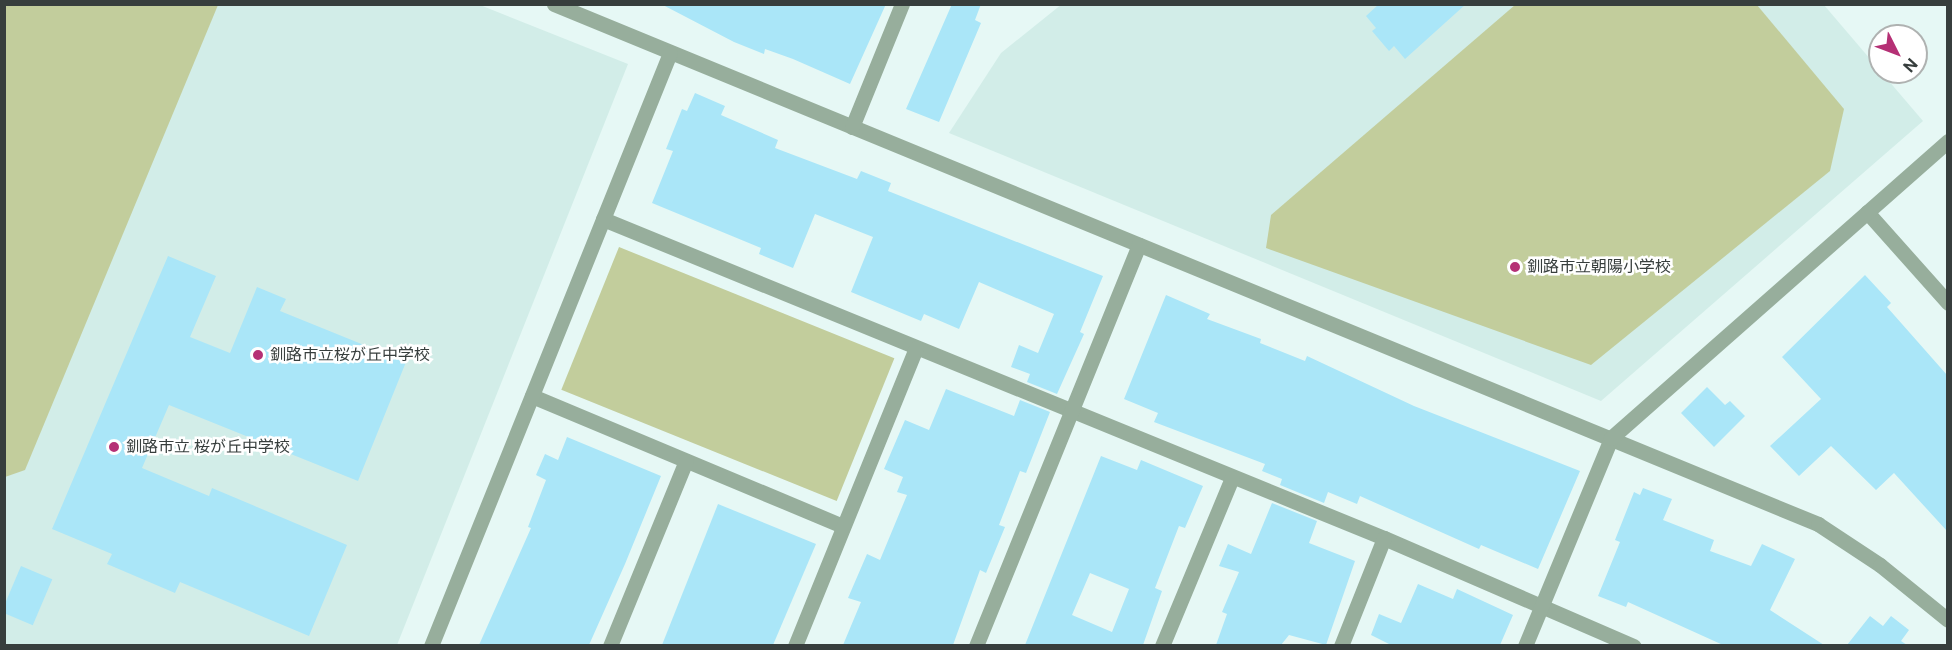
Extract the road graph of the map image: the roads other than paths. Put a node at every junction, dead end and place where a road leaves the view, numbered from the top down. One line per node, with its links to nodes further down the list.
1 (554, 4): 3 (street)
2 (902, 4): 4 (street)
3 (670, 53): 4 (street); 7 (street)
4 (852, 127): 8 (street)
5 (1947, 141): 6 (street)
6 (1867, 212): 9 (street); 13 (street)
7 (603, 219): 10 (street); 11 (street)
8 (1139, 245): 12 (street); 13 (street)
9 (1945, 294)
10 (916, 348): 12 (street); 16 (street)
11 (532, 396): 14 (street); 20 (street)
12 (1072, 412): 15 (street); 23 (street)
13 (1611, 438): 18 (street); 19 (street)
14 (686, 461): 16 (street); 21 (street)
15 (1232, 478): 17 (street); 24 (street)
16 (843, 526): 22 (street)
17 (1384, 538): 18 (street); 25 (street)
18 (1540, 607): 26 (street); 27 (street)
19 (1947, 620)
20 (431, 645)
21 (610, 645)
22 (795, 645)
23 (976, 645)
24 (1162, 645)
25 (1341, 645)
26 (1525, 645)
27 (1634, 645)

